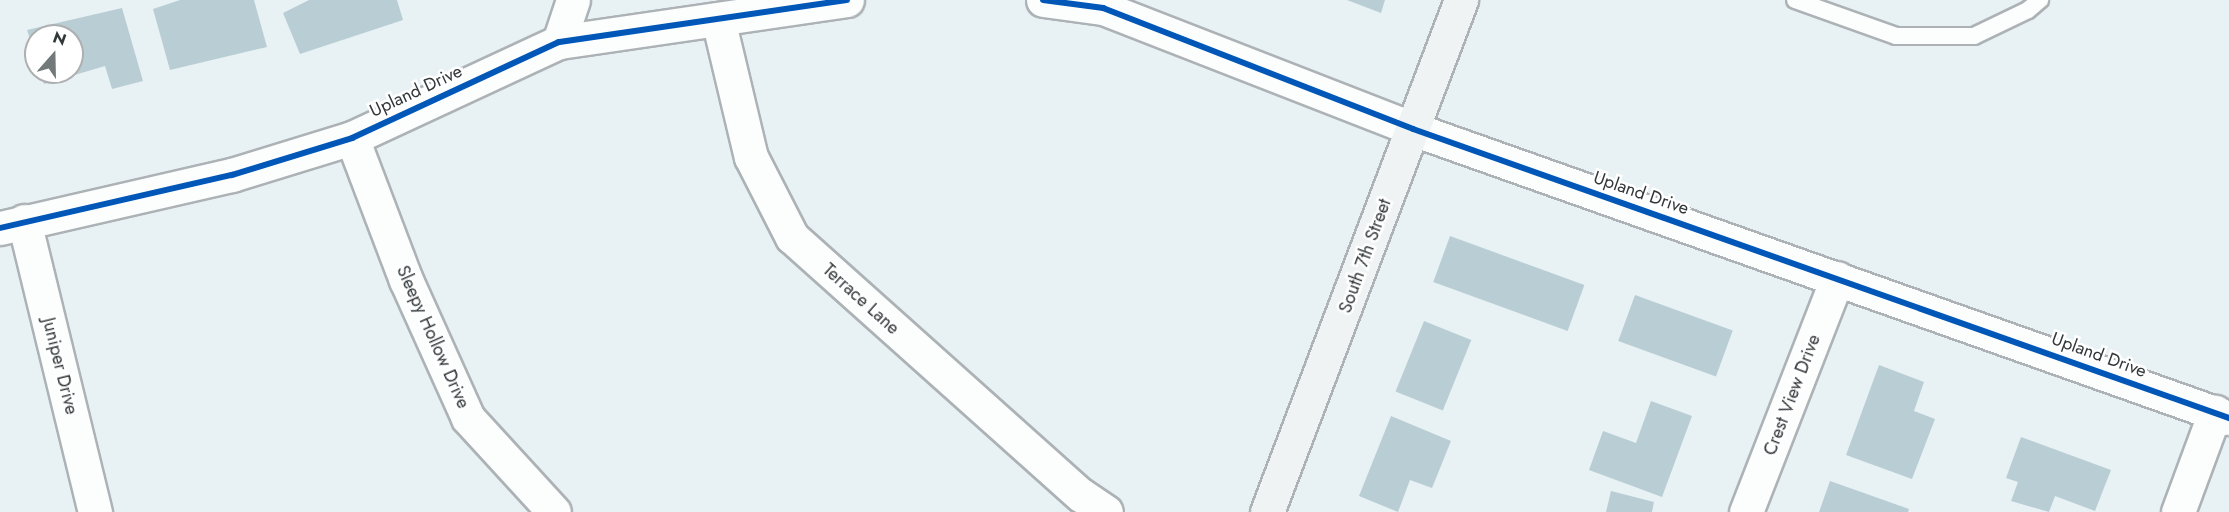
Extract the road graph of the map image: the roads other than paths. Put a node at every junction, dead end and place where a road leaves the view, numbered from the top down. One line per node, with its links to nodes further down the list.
1 (573, 0): 9 (street)
2 (847, 0): 8 (street, Upland Drive)
3 (1043, 0): 7 (street, Upland Drive)
4 (1461, 0): 10 (street, South 7th Street)
5 (1795, 0): 6 (lane)
6 (2040, 0)
7 (1104, 4): 10 (street, Upland Drive)
8 (718, 19): 9 (street, Upland Drive); 17 (street, Terrace Lane)
9 (559, 42): 11 (street, Upland Drive)
10 (1413, 129): 13 (street, Upland Drive); 18 (street, South 7th Street)
11 (352, 138): 12 (street, Upland Drive); 16 (street, Sleepy Hollow Drive)
12 (12, 224): 15 (street, Juniper Drive)
13 (1837, 278): 14 (street, Upland Drive); 19 (street, Crest View Drive)
14 (2222, 415): 20 (street)
15 (95, 512)
16 (554, 512)
17 (1106, 512)
18 (1267, 512)
19 (1746, 512)
20 (2178, 512)

